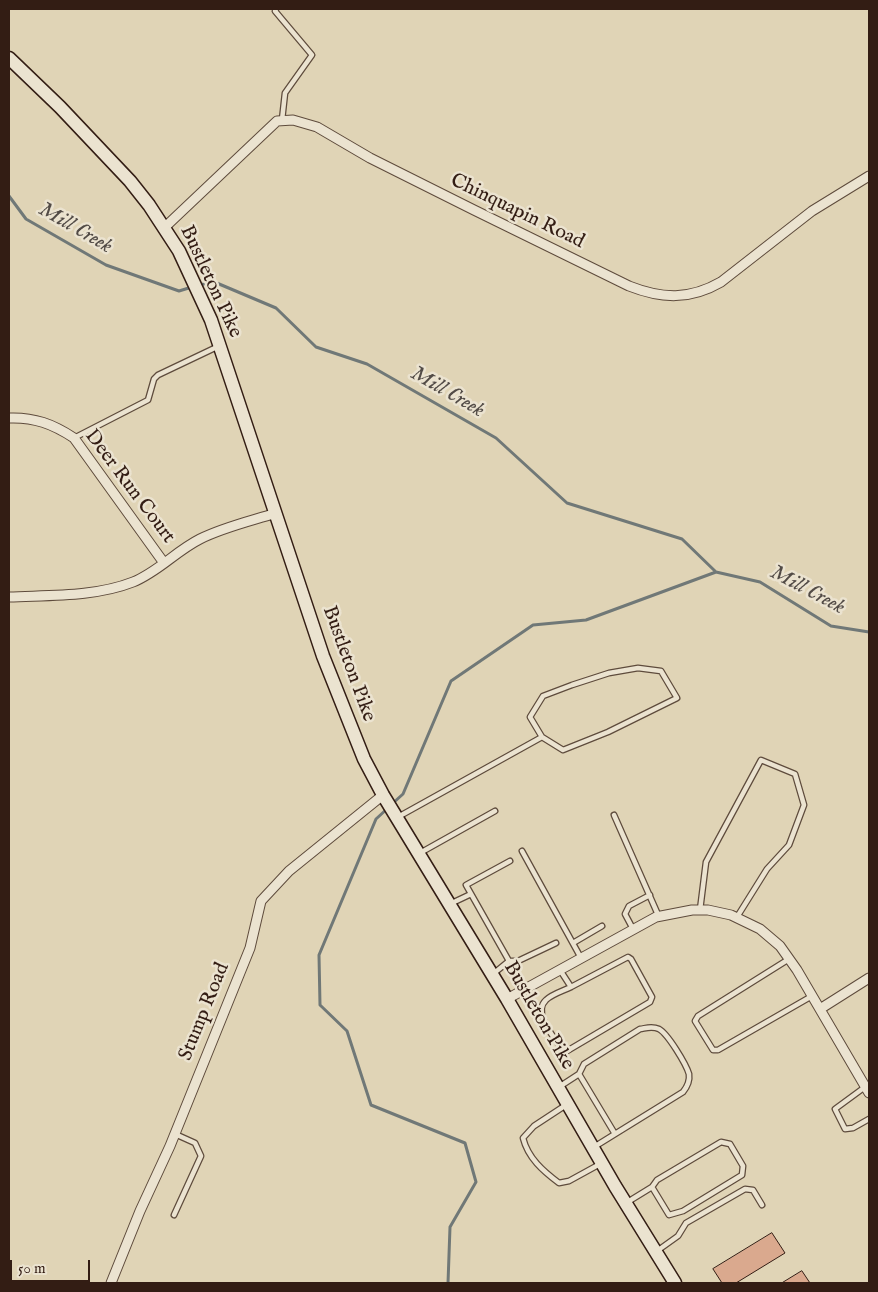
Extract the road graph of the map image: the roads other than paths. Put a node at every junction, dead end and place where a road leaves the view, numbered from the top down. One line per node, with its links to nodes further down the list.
1 (276, 9): 3 (lane)
2 (9, 58): 5 (main road, Bustleton Pike)
3 (282, 120): 4 (street, Chinquapin Road); 5 (street)
4 (869, 176)
5 (164, 228): 6 (main road, Bustleton Pike)
6 (220, 345): 8 (lane); 9 (main road, Bustleton Pike)
7 (9, 418): 8 (street, Deer Run Court)
8 (74, 438): 10 (street, Deer Run Court)
9 (276, 513): 10 (street); 13 (main road, Bustleton Pike)
10 (164, 563): 11 (street)
11 (9, 597)
12 (542, 737): 12 (lane); 13 (lane)
13 (390, 806): 17 (main road, Bustleton Pike); 44 (street, Stump Road)
14 (494, 811): 17 (lane)
15 (614, 815): 20 (lane)
16 (522, 851): 28 (lane)
17 (419, 854): 21 (main road, Bustleton Pike)
18 (510, 861): 19 (lane)
19 (470, 894): 21 (lane); 31 (lane)
20 (650, 896): 23 (lane); 26 (lane)
21 (450, 904): 33 (main road, Bustleton Pike)
22 (700, 910): 23 (street); 24 (street); 24 (lane)
23 (659, 917): 26 (street)
24 (736, 917): 30 (street)
25 (602, 926): 28 (lane)
26 (633, 929): 29 (street)
27 (556, 943): 31 (lane)
28 (573, 943): 29 (lane)
29 (581, 958): 32 (street)
30 (789, 959): 36 (street); 36 (lane)
31 (509, 961): 33 (lane)
32 (560, 970): 35 (lane); 37 (street)
33 (492, 974): 37 (main road, Bustleton Pike)
34 (869, 978): 38 (street)
35 (571, 987): 35 (lane)
36 (812, 996): 38 (street)
37 (507, 999): 40 (main road, Bustleton Pike)
38 (820, 1009): 41 (street)
39 (579, 1074): 40 (lane); 45 (lane); 45 (lane)
40 (558, 1088): 42 (main road, Bustleton Pike)
41 (867, 1090): 43 (lane)
42 (567, 1104): 46 (main road, Bustleton Pike); 47 (lane)
43 (869, 1119)
44 (175, 1134): 51 (lane); 53 (street, Stump Road)
45 (615, 1134): 46 (lane)
46 (593, 1148): 47 (main road, Bustleton Pike)
47 (602, 1164): 49 (main road, Bustleton Pike)
48 (652, 1187): 48 (lane); 49 (lane)
49 (625, 1203): 52 (main road, Bustleton Pike)
50 (762, 1204): 52 (lane)
51 (174, 1215)
52 (656, 1252): 54 (main road, Bustleton Pike)
53 (111, 1283)
54 (675, 1283)

